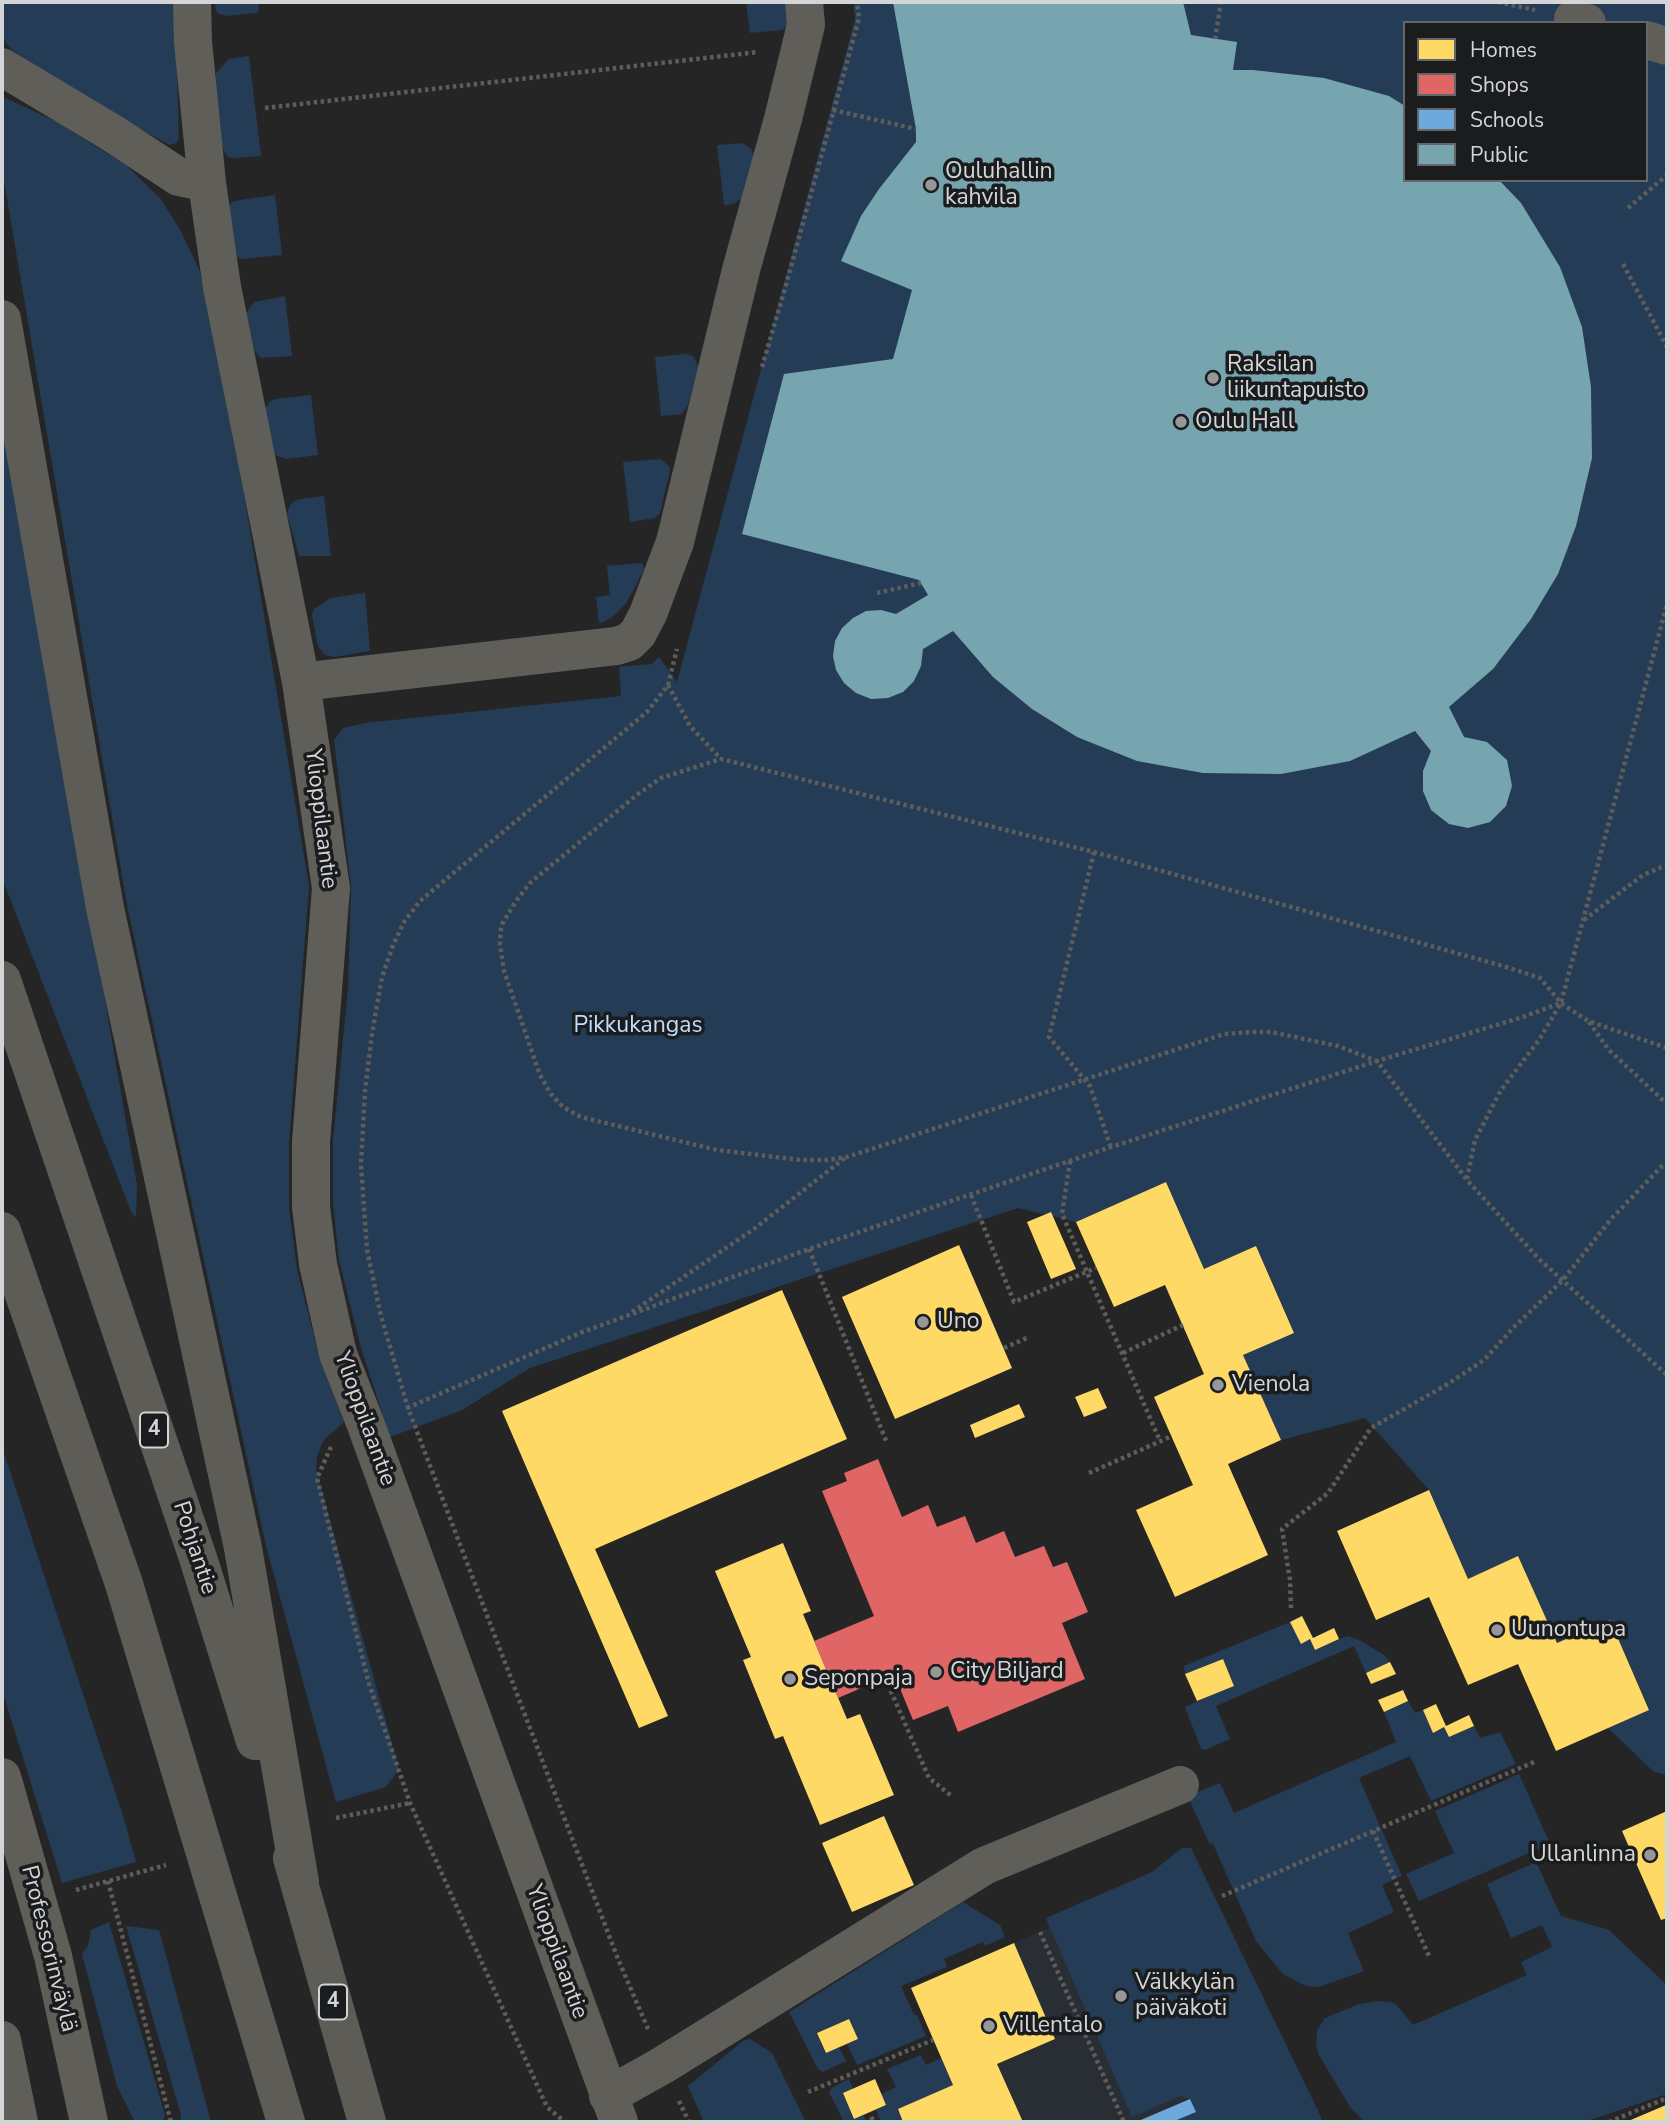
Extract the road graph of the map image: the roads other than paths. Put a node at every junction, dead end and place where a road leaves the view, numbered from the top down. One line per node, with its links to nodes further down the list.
1 (192, 2): 6 (street, Ylioppilaantie)
2 (804, 2): 8 (street)
3 (1648, 41): 4 (street)
4 (1667, 46)
5 (2, 67): 6 (street)
6 (207, 183): 8 (street, Ylioppilaantie)
7 (2, 319): 13 (highway)
8 (301, 681): 15 (street, Ylioppilaantie)
9 (2, 981): 13 (highway, Pohjantie / 4)
10 (2, 1231): 18 (highway)
11 (2, 1777): 17 (street, Professorinväylä)
12 (1180, 1785): 15 (street)
13 (300, 1882): 19 (highway, Pohjantie / 4)
14 (2, 2040): 16 (street)
15 (614, 2109)
16 (19, 2122)
17 (89, 2122)
18 (286, 2122)
19 (367, 2122)

